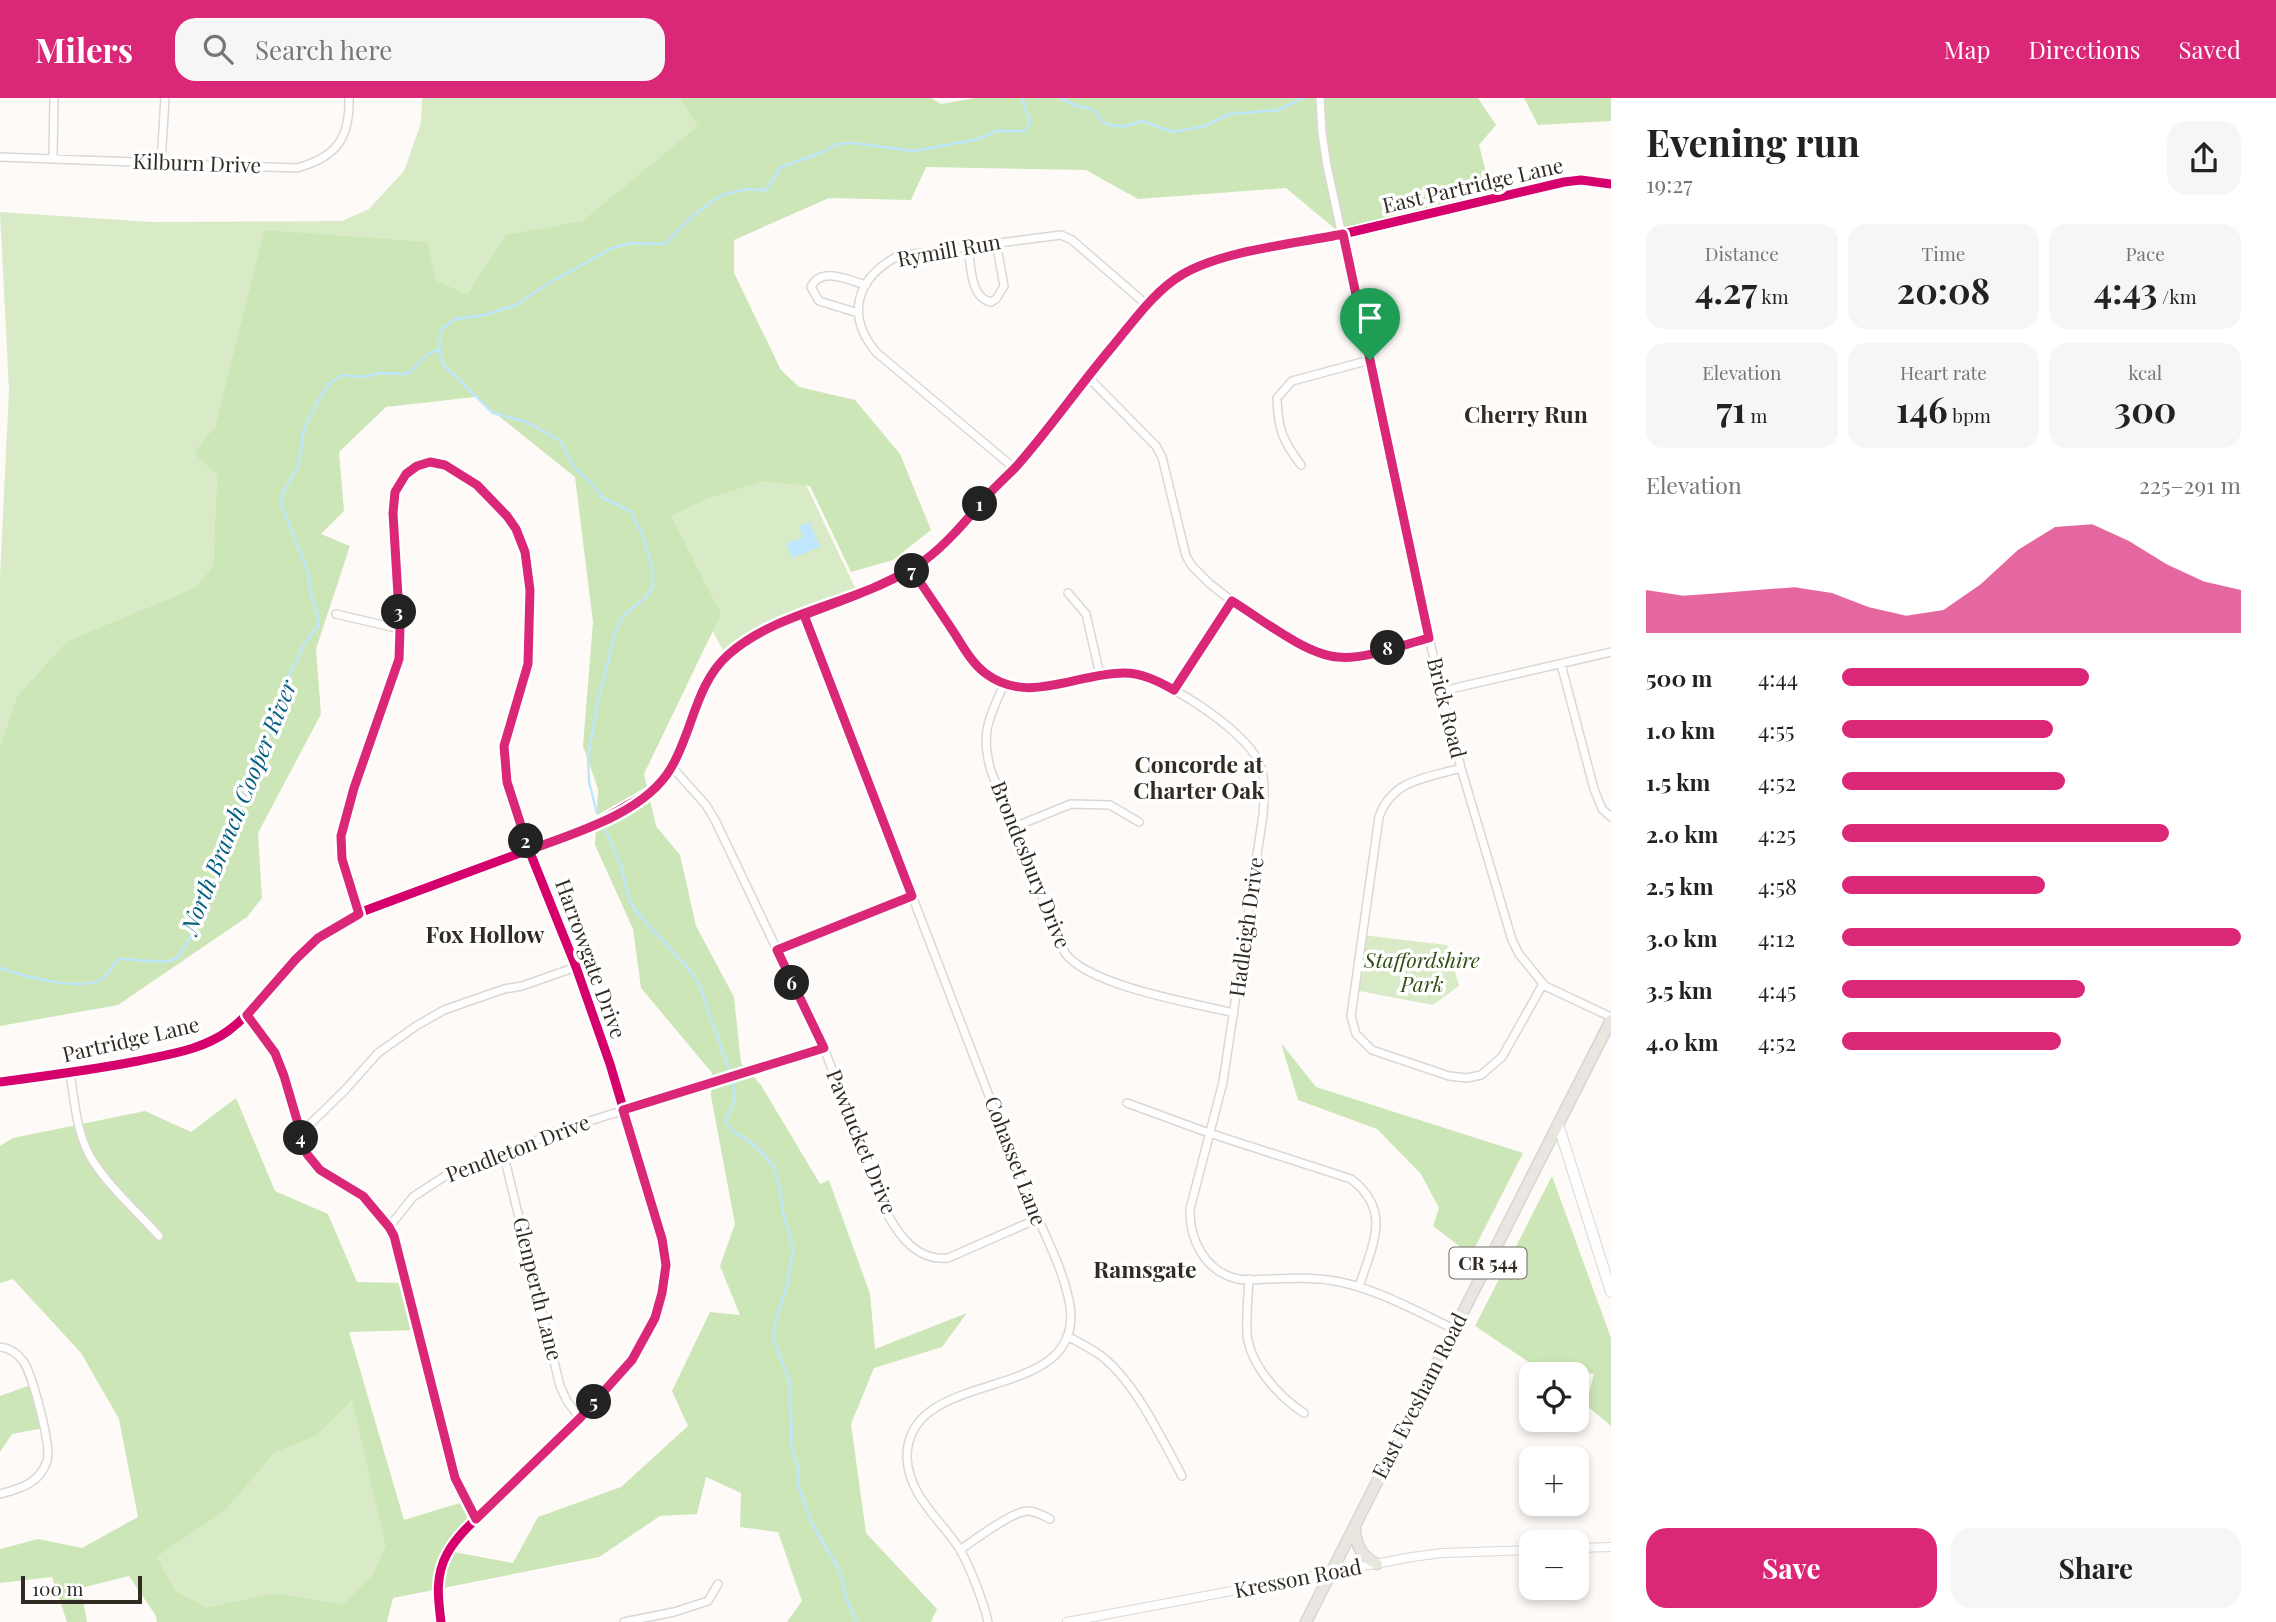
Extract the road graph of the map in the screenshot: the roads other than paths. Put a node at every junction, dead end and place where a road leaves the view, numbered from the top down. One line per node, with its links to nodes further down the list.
1 (54, 98): 6 (street)
2 (164, 98): 7 (street)
3 (349, 98): 7 (street, Kilburn Drive)
4 (1320, 100): 9 (street, Brick Road)
5 (0, 157): 6 (street, Kilburn Drive)
6 (53, 158): 7 (street, Kilburn Drive)
7 (162, 163)
8 (1611, 184): 9 (street, East Partridge Lane)
9 (1343, 234): 13 (street, Partridge Lane); 15 (street, Brick Road)
10 (996, 242): 11 (street, Rymill Run); 11 (street); 13 (street, Rymill Run)
11 (968, 247): 12 (street, Rymill Run)
12 (866, 285): 14 (street, Rymill Run); 14 (street)
13 (1147, 305): 16 (street, Partridge Lane)
14 (859, 313): 18 (street)
15 (1370, 360): 17 (street); 25 (street, Brick Road)
16 (1087, 376): 18 (street, Partridge Lane); 21 (street)
17 (1301, 465)
18 (1014, 468): 19 (street, Partridge Lane)
19 (911, 569): 23 (street, Partridge Lane); 29 (street)
20 (1068, 593): 28 (street)
21 (1232, 601): 25 (street); 30 (street)
22 (335, 614): 24 (street)
23 (804, 615): 32 (street, Partridge Lane); 38 (street, Cohasset Lane)
24 (400, 629): 37 (street, Harrowgate Drive); 39 (street, Harrowgate Drive)
25 (1429, 638): 31 (street, Brick Road)
26 (1611, 652): 27 (street)
27 (1561, 664): 31 (street); 34 (street)
28 (1100, 675): 29 (street, Hadleigh Drive); 30 (street, Hadleigh Drive)
29 (1004, 684): 36 (street, Brondesbury Drive)
30 (1174, 690): 43 (street, Hadleigh Drive)
31 (1442, 691): 33 (street, Brick Road)
32 (672, 767): 37 (street, Partridge Lane); 40 (street, Pawtucket Drive)
33 (1461, 768): 42 (street, Brick Road); 42 (street)
34 (1611, 817)
35 (1139, 822): 36 (street)
36 (1014, 827): 43 (street, Brondesbury Drive)
37 (529, 850): 39 (street, Partridge Lane); 41 (street, Harrowgate Drive)
38 (912, 896): 40 (street); 55 (street, Cohasset Lane)
39 (359, 914): 44 (street, Partridge Lane)
40 (777, 950): 46 (street, Pawtucket Drive)
41 (576, 967): 50 (street, Harrowgate Drive); 53 (street)
42 (1543, 984): 45 (street, Brick Road)
43 (1234, 1013): 52 (street, Hadleigh Drive)
44 (247, 1015): 47 (street, Partridge Lane); 53 (street)
45 (1611, 1019): 51 (main road, East Evesham Road / CR 544)
46 (824, 1048): 50 (street, Pendleton Drive); 55 (street, Pawtucket Drive)
47 (70, 1073): 48 (street, Partridge Lane); 57 (street)
48 (0, 1082)
49 (1127, 1103): 52 (street)
50 (623, 1110): 54 (street, Pendleton Drive); 66 (street, Harrowgate Drive)
51 (1558, 1124): 58 (main road); 62 (main road, East Evesham Road / CR 544)
52 (1209, 1133): 59 (street, Hadleigh Drive); 60 (street)
53 (300, 1134): 56 (street)
54 (504, 1156): 56 (street, Pendleton Drive); 66 (street, Glenperth Lane)
55 (1037, 1219): 63 (street, Cohasset Lane)
56 (389, 1227): 69 (street)
57 (159, 1236)
58 (1608, 1271): 61 (main road)
59 (1249, 1279): 60 (street, Hadleigh Drive); 65 (street)
60 (1359, 1287): 62 (street, Hadleigh Drive)
61 (1611, 1292)
62 (1454, 1329): 71 (main road, East Evesham Road / CR 544)
63 (1067, 1336): 67 (street); 74 (street)
64 (0, 1347): 68 (street)
65 (1304, 1413)
66 (580, 1418): 69 (street, Harrowgate Drive)
67 (1182, 1476)
68 (0, 1494)
69 (476, 1519): 79 (street, Harrowgate Drive)
70 (1051, 1519): 74 (street)
71 (1355, 1526): 76 (main road); 77 (main road, East Evesham Road / CR 544)
72 (1611, 1547): 73 (street)
73 (1589, 1548)
74 (960, 1550): 81 (street)
75 (1519, 1550): 76 (street, Kresson Road)
76 (1377, 1564): 77 (street, Kresson Road)
77 (1331, 1573): 82 (street, Kresson Road); 83 (main road, East Evesham Road / CR 544)
78 (719, 1584): 80 (street)
79 (441, 1622)
80 (624, 1622)
81 (988, 1622)
82 (1067, 1622)
83 (1306, 1622)

